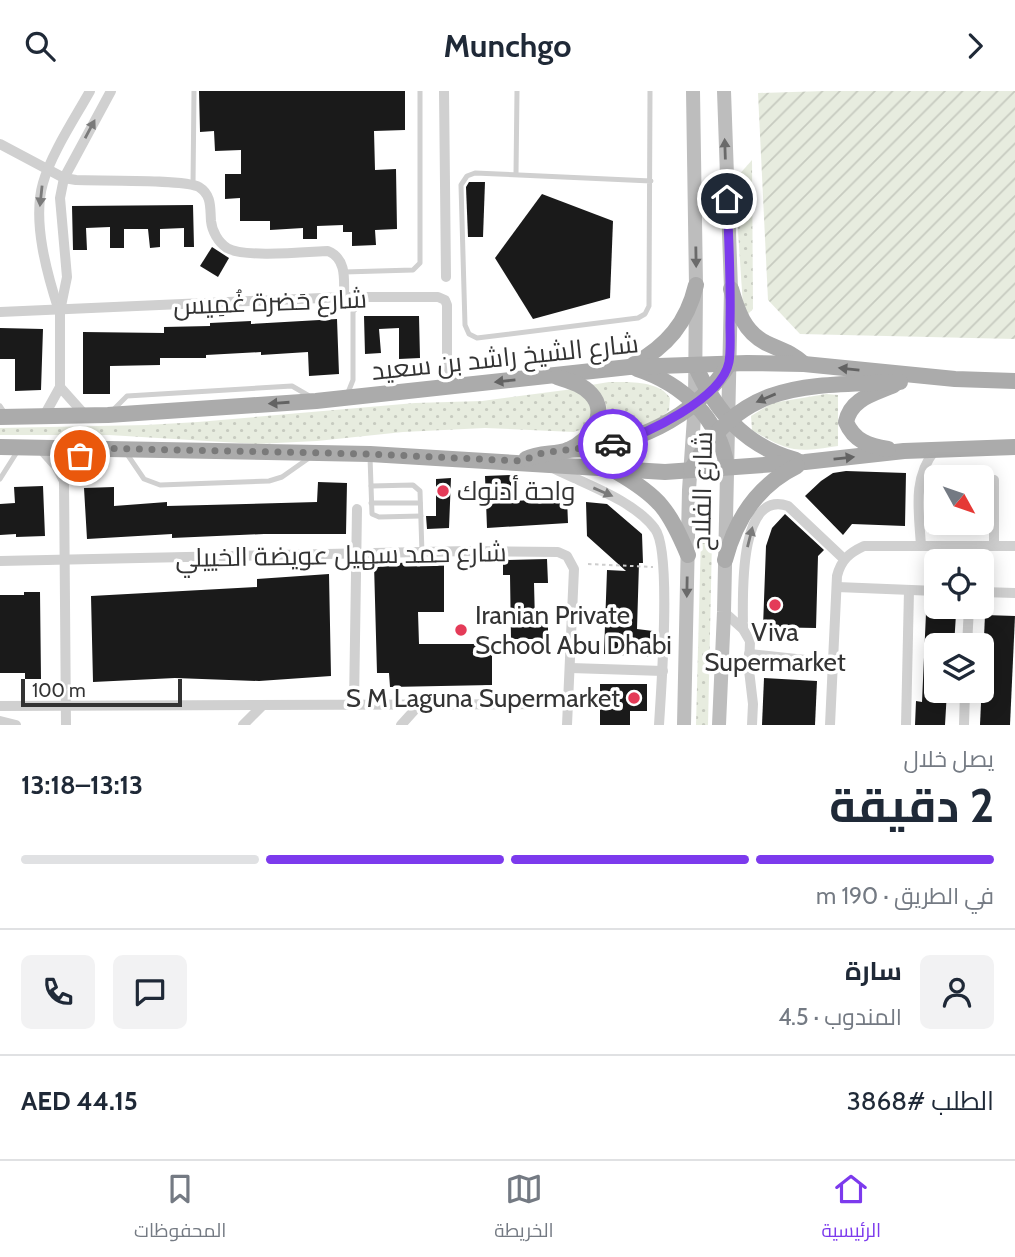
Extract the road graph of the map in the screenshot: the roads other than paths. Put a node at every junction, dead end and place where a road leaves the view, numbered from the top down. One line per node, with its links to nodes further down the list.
1 (90, 91): 11 (street)
2 (111, 91): 13 (street, one-way to 2)
3 (194, 91): 15 (lane)
4 (420, 91): 16 (lane)
5 (444, 91): 17 (street)
6 (517, 91): 12 (lane)
7 (650, 91): 14 (lane)
8 (693, 91): 18 (main road, شارع الفلاح, one-way to 18)
9 (724, 91): 19 (main road, شارع الفلاح, one-way to 9)
10 (0, 144): 11 (street)
11 (48, 170): 13 (street); 22 (street, one-way to 22)
12 (516, 174): 14 (lane); 14 (lane)
13 (64, 178): 15 (street); 22 (street)
14 (652, 181)
15 (194, 185): 16 (street)
16 (344, 272): 20 (street)
17 (446, 277)
18 (696, 285): 26 (main road, شارع الفلاح); 27 (main road)
19 (731, 289): 24 (main road, شارع الفلاح); 25 (main road)
20 (344, 297): 21 (street, شارع حَضرة غُمِيس); 22 (street, شارع حَضرة غُمِيس)
21 (367, 297): 32 (street, شارع حَضرة غُمِيس); 35 (lane)
22 (60, 311): 23 (street, شارع حَضرة غُمِيس); 33 (street)
23 (0, 312)
24 (729, 364): 25 (main road, شارع الشيخ راشد بن سعيد); 26 (main road, شارع الشيخ راشد بن سعيد); 34 (main road); 40 (main road, شارع الفلاح)
25 (804, 364): 29 (main road, شارع الشيخ راشد بن سعيد, one-way to 25)
26 (695, 365): 27 (main road, شارع الشيخ راشد بن سعيد); 34 (main road); 36 (main road, شارع الفلاح)
27 (629, 367): 28 (main road, شارع الشيخ راشد بن سعيد); 36 (main road)
28 (554, 376): 32 (main road, شارع الشيخ راشد بن سعيد, one-way to 32); 47 (main road)
29 (955, 379): 30 (main road, شارع الشيخ راشد بن سعيد); 31 (main road)
30 (1015, 381)
31 (902, 382): 40 (main road, one-way to 40); 49 (main road)
32 (467, 385): 35 (main road, شارع الشيخ راشد بن سعيد)
33 (60, 387): 38 (street); 39 (street)
34 (708, 391): 36 (main road); 40 (main road)
35 (345, 398): 38 (main road, شارع الشيخ راشد بن سعيد, one-way to 38)
36 (695, 403): 40 (main road); 47 (main road); 57 (main road, شارع الفلاح)
37 (3, 413): 39 (main road, شارع الشيخ راشد بن سعيد)
38 (85, 415): 39 (main road, شارع الشيخ راشد بن سعيد)
39 (44, 416)
40 (722, 426): 53 (main road); 55 (main road); 57 (main road)
41 (21, 446): 42 (main road); 43 (main road); 58 (lane)
42 (0, 447)
43 (39, 447): 45 (main road); 60 (street)
44 (1015, 447): 48 (main road)
45 (87, 448): 46 (main road); 60 (street)
46 (122, 449): 50 (main road); 50 (lane)
47 (568, 450): 52 (main road)
48 (935, 450): 49 (main road); 66 (street)
49 (904, 451): 53 (main road, one-way to 49)
50 (318, 453): 51 (main road)
51 (370, 454): 52 (main road); 61 (lane)
52 (521, 461): 54 (main road)
53 (805, 462): 55 (main road); 74 (main road)
54 (541, 463): 56 (main road); 86 (street, one-way to 86)
55 (727, 467): 57 (main road); 74 (main road, شارع الفلاح)
56 (612, 469): 57 (main road); 71 (main road)
57 (691, 470): 71 (main road, شارع الفلاح)
58 (0, 479)
59 (995, 480): 67 (street)
60 (64, 481): 73 (street)
61 (371, 486): 62 (lane); 63 (lane)
62 (370, 503): 63 (lane); 65 (lane)
63 (421, 503): 65 (lane)
64 (357, 509): 70 (street)
65 (421, 516): 69 (lane)
66 (921, 546): 67 (street); 72 (street)
67 (994, 546): 68 (street)
68 (1015, 546)
69 (422, 552): 70 (street, شارع حمد سهيل عويضة الخييلي); 85 (street, شارع حمد سهيل عويضة الخييلي)
70 (356, 555): 73 (street, شارع حمد سهيل عويضة الخييلي); 88 (street)
71 (688, 555): 97 (main road, شارع الفلاح, one-way to 97)
72 (844, 559): 76 (street); 82 (street, one-way to 72)
73 (65, 560): 75 (street, شارع حمد سهيل عويضة الخييلي); 95 (street)
74 (725, 560): 81 (main road, شارع الفلاح)
75 (0, 561)
76 (836, 587): 77 (street); 84 (street)
77 (909, 590): 78 (street); 107 (street)
78 (924, 591)
79 (994, 592): 80 (street)
80 (1015, 593)
81 (724, 612): 82 (street); 104 (main road, شارع الفلاح)
82 (743, 629): 83 (street)
83 (750, 654): 84 (street); 105 (street)
84 (833, 663): 106 (street)
85 (570, 668): 86 (street); 91 (street, شارع حمد سهيل عويضة الخييلي)
86 (663, 671): 103 (street)
87 (965, 703): 108 (street)
88 (354, 704): 89 (street); 93 (street)
89 (394, 704): 90 (street); 101 (street)
90 (420, 704): 91 (street); 101 (street)
91 (568, 704): 102 (street, شارع حمد سهيل عويضة الخييلي)
92 (237, 705): 93 (street); 95 (street); 100 (street)
93 (263, 705): 100 (street)
94 (0, 706): 95 (street)
95 (68, 706): 99 (street)
96 (0, 721): 98 (street)
97 (682, 723)
98 (16, 725)
99 (66, 725)
100 (243, 725)
101 (400, 725)
102 (567, 725)
103 (659, 725)
104 (719, 725)
105 (752, 725)
106 (830, 725)
107 (906, 725)
108 (964, 725)

